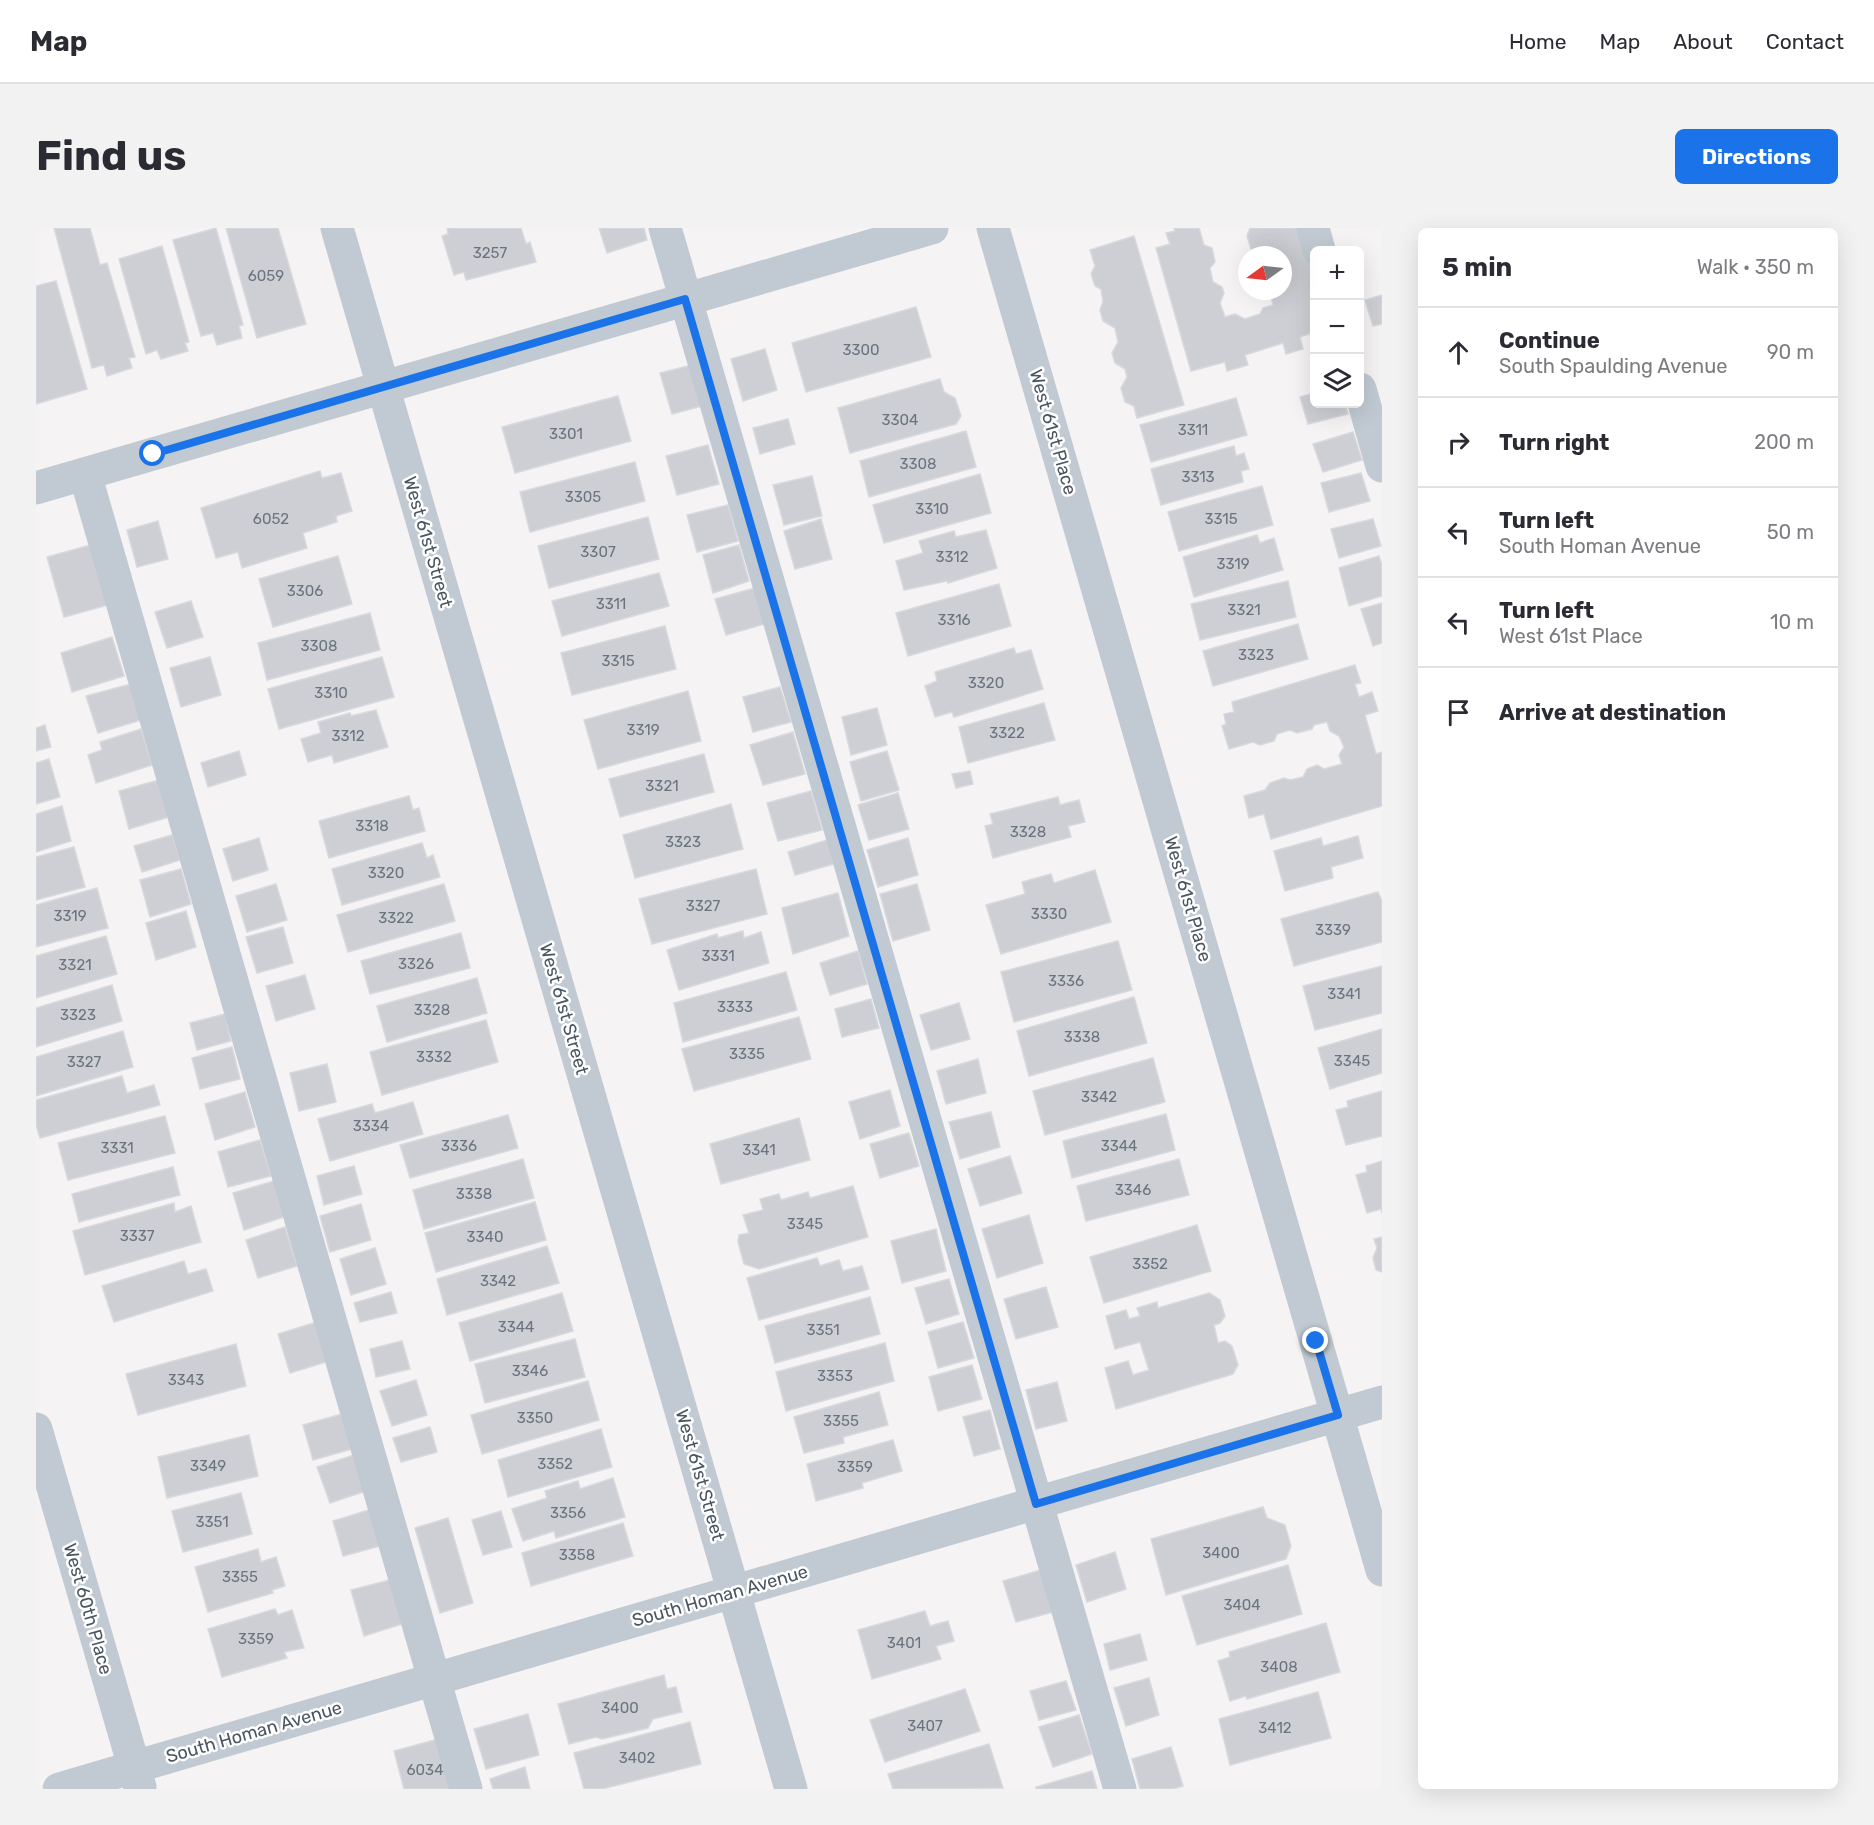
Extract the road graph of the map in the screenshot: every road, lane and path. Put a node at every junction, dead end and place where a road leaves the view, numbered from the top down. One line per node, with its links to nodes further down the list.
1 (337, 228): 8 (street, West 61st Street)
2 (665, 228): 7 (street)
3 (932, 228): 7 (street)
4 (993, 228): 14 (street, West 61st Place)
5 (1312, 228): 6 (street)
6 (1318, 246)
7 (685, 299): 8 (street); 16 (street)
8 (384, 387): 11 (street); 18 (street, West 61st Street)
9 (1364, 406): 10 (street)
10 (1382, 466)
11 (85, 474): 12 (street); 19 (street)
12 (36, 488)
13 (1382, 1402): 14 (street, South Homan Avenue)
14 (1338, 1415): 16 (street, South Homan Avenue); 17 (street, West 61st Place)
15 (36, 1429): 20 (street, West 60th Place)
16 (1036, 1504): 18 (street, South Homan Avenue); 24 (street)
17 (1382, 1570)
18 (734, 1592): 19 (street, South Homan Avenue); 23 (street, West 61st Street)
19 (434, 1679): 20 (street, South Homan Avenue); 22 (street)
20 (137, 1778): 21 (street, South Homan Avenue)
21 (59, 1789)
22 (466, 1789)
23 (791, 1789)
24 (1120, 1789)

